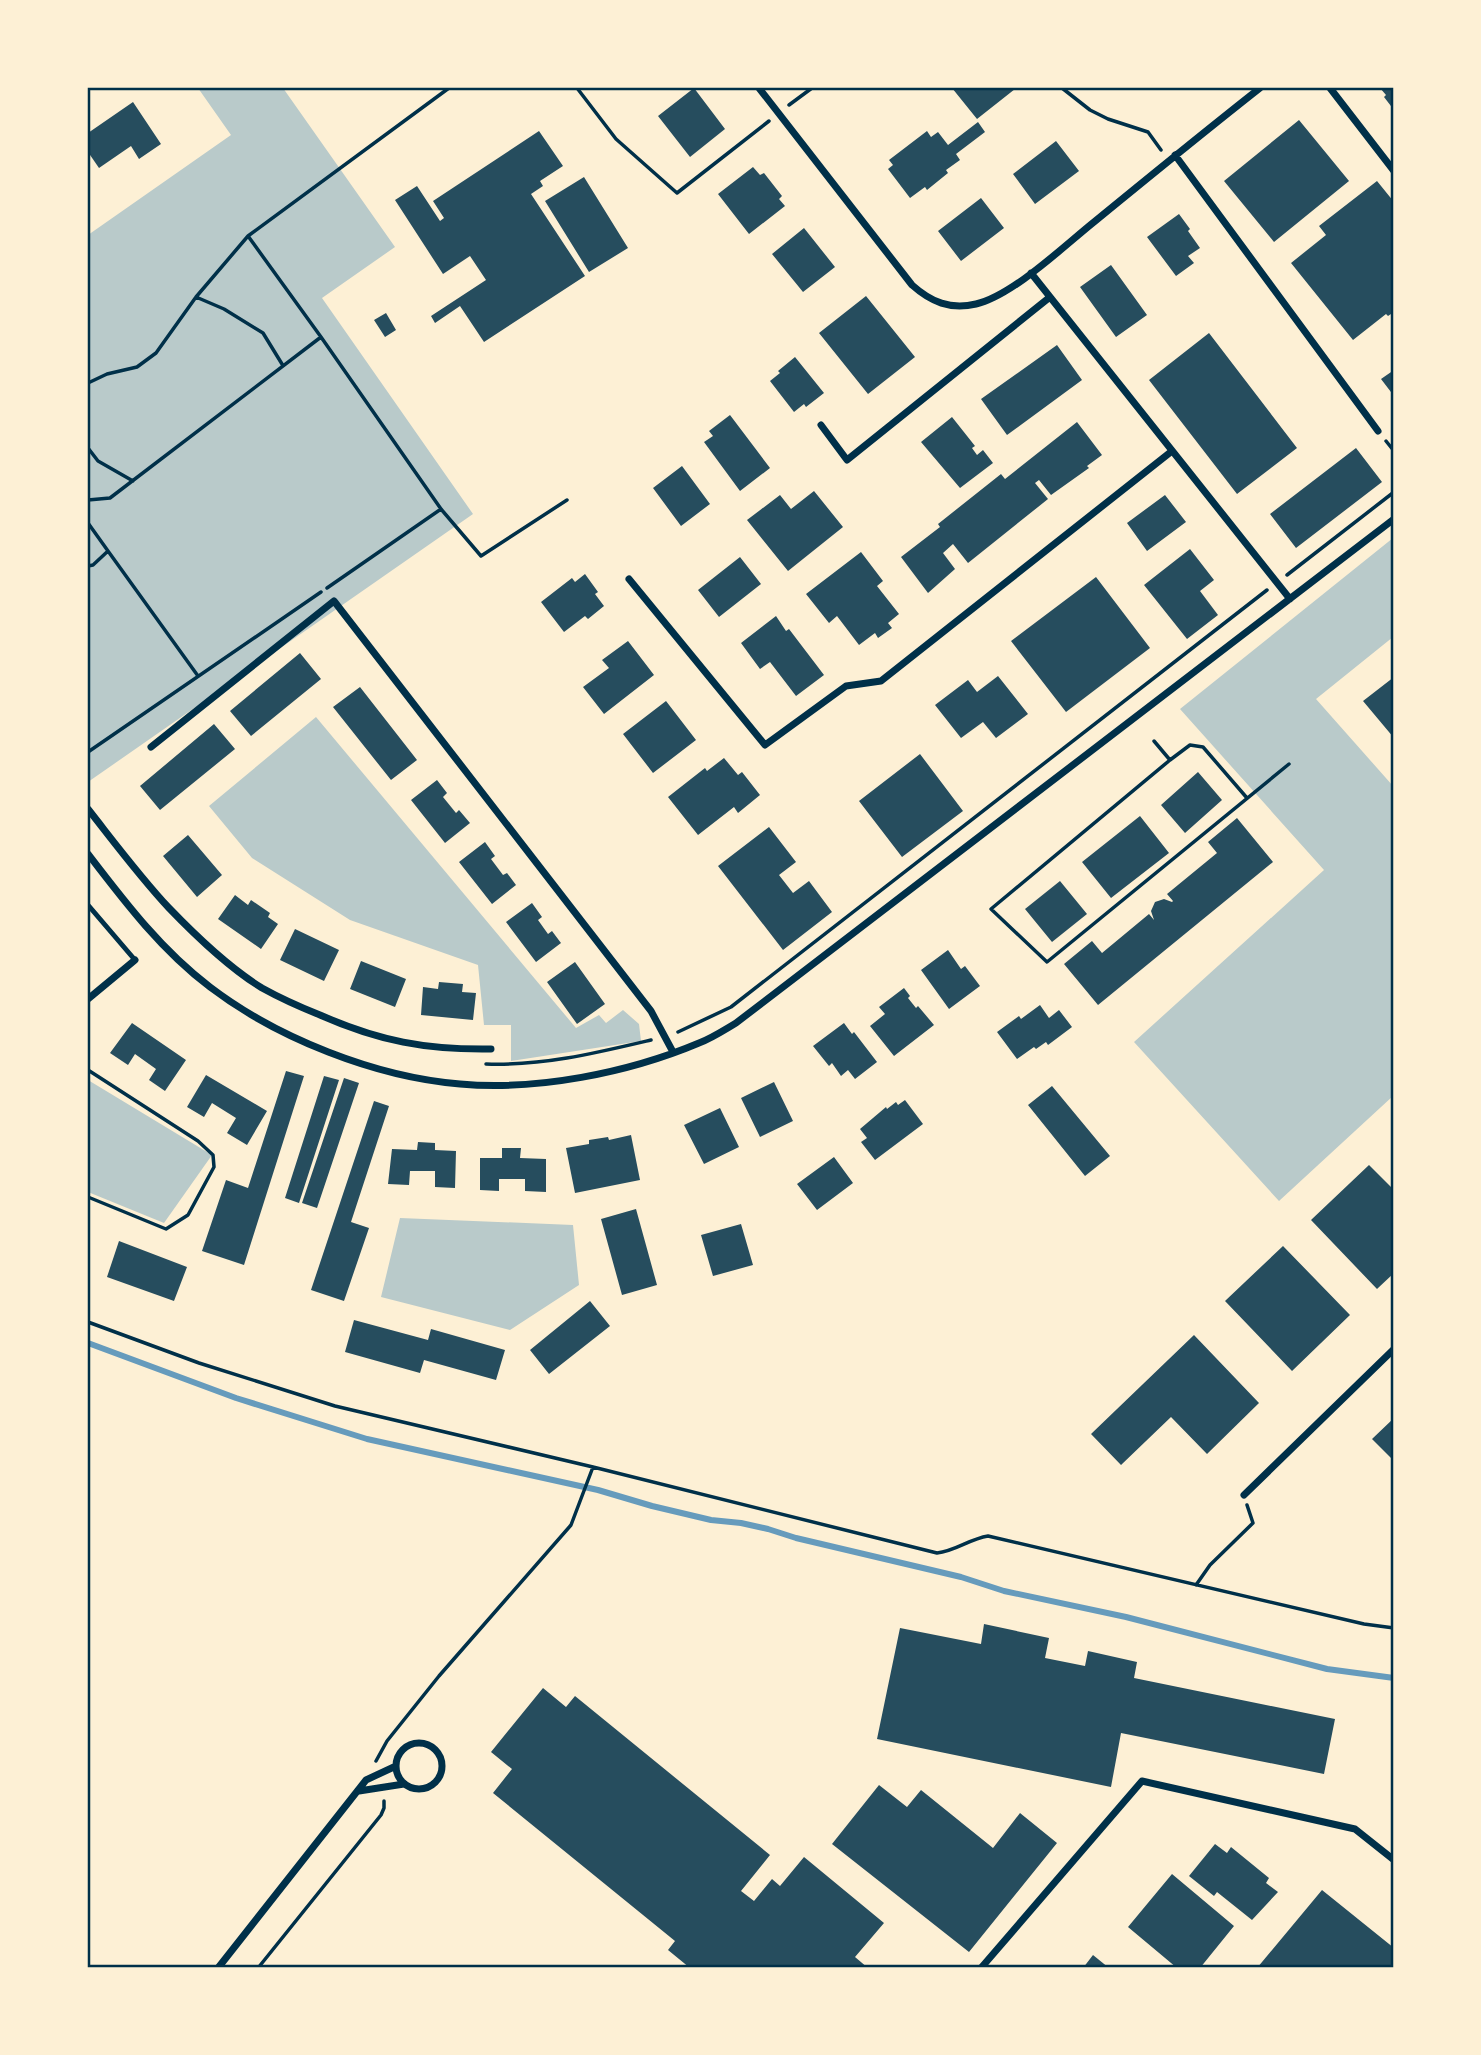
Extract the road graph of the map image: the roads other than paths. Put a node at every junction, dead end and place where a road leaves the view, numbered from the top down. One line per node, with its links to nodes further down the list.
1 (759, 88): 6 (street)
2 (1260, 88): 4 (street)
3 (1330, 88): 5 (street)
4 (1172, 158): 6 (street); 9 (street)
5 (1394, 171)
6 (1031, 273): 7 (street)
7 (1050, 297): 8 (street); 10 (street)
8 (821, 425)
9 (1378, 431)
10 (1172, 451): 12 (street); 13 (street)
11 (1394, 519): 13 (street)
12 (629, 579)
13 (1290, 599): 21 (street)
14 (151, 747): 21 (street)
15 (88, 809): 20 (street)
16 (88, 854): 21 (street)
17 (88, 905): 18 (lane)
18 (135, 960): 19 (street)
19 (88, 999)
20 (491, 1049)
21 (673, 1052)
22 (1394, 1349): 23 (street)
23 (1244, 1495)
24 (396, 1766): 25 (street); 25 (street); 26 (street)
25 (404, 1784): 26 (street)
26 (359, 1791): 28 (street)
27 (1394, 1860): 29 (street)
28 (218, 1968)
29 (981, 1968)

